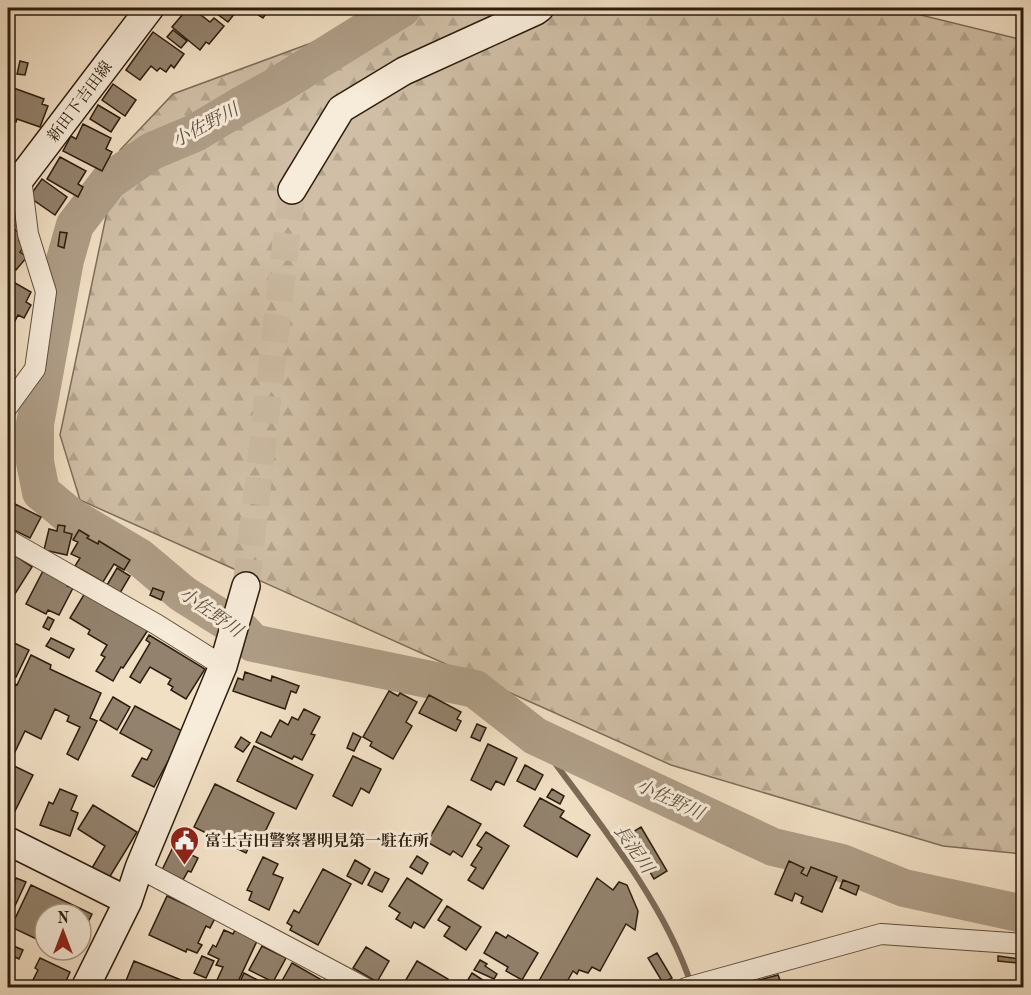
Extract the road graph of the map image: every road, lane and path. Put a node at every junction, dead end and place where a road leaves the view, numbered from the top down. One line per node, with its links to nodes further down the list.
1 (150, 8): 3 (street, 新田下吉田線)
2 (540, 8): 4 (street)
3 (14, 186): 5 (street)
4 (292, 190)
5 (8, 406)
6 (8, 540): 8 (street)
7 (244, 597): 8 (street)
8 (223, 666): 10 (street)
9 (8, 841): 11 (street)
10 (139, 868): 11 (street); 15 (street)
11 (128, 901): 14 (street)
12 (1023, 944): 13 (street)
13 (698, 986)
14 (85, 987)
15 (365, 987)

